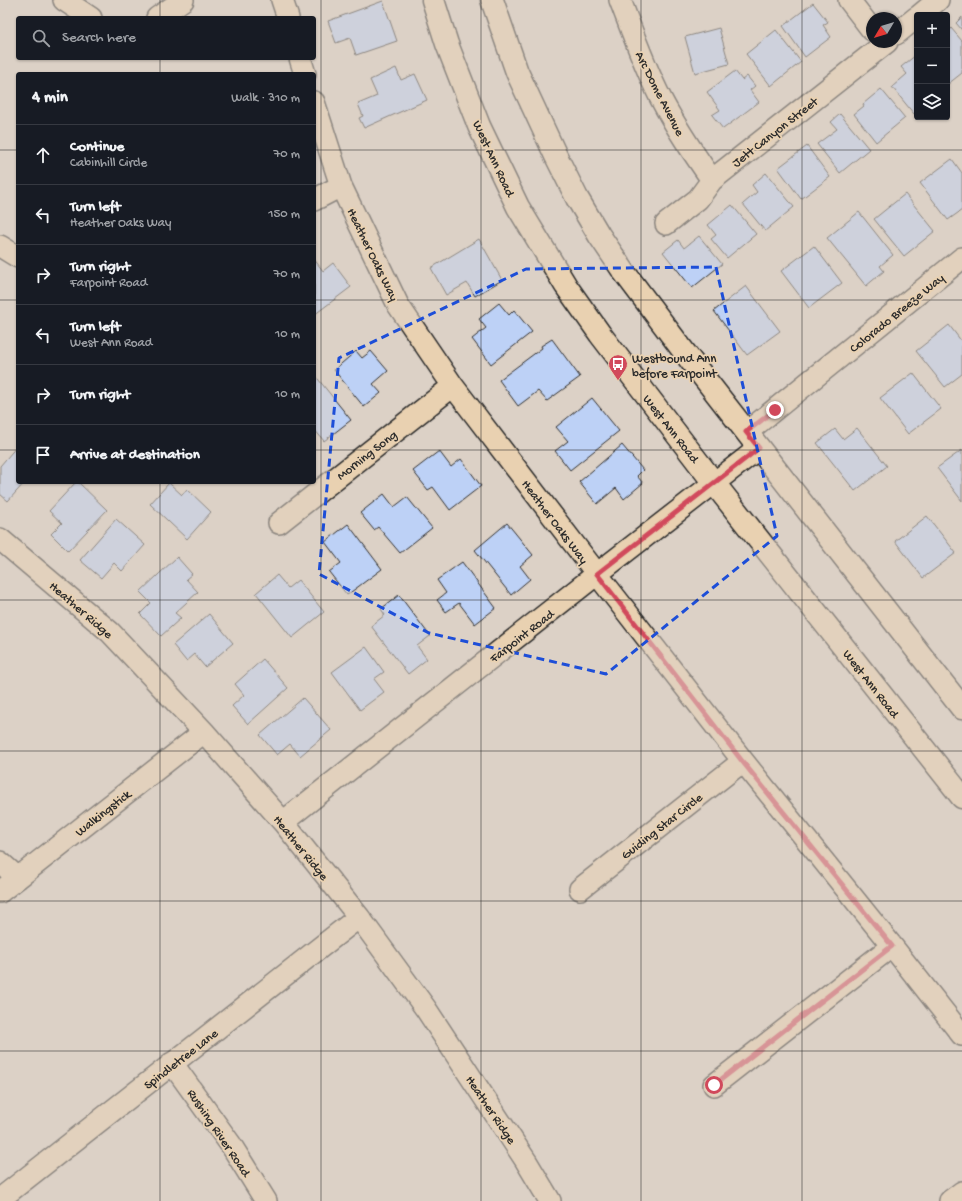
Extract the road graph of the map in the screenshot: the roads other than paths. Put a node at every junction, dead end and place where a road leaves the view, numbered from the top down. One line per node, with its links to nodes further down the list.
1 (64, 0): 10 (street)
2 (183, 0): 11 (street)
3 (282, 0): 12 (street)
4 (433, 0): 29 (main road, West Ann Road)
5 (492, 0): 28 (main road)
6 (620, 0): 20 (street, Arc Dome Avenue)
7 (849, 0): 13 (street)
8 (938, 0): 9 (street)
9 (924, 12)
10 (88, 16)
11 (160, 16)
12 (287, 16)
13 (866, 19)
14 (914, 19): 15 (street, Jett Canyon Street)
15 (902, 27)
16 (873, 48): 20 (street, Jett Canyon Street)
17 (301, 60): 18 (street)
18 (304, 72)
19 (316, 108): 21 (street, Heather Oaks Way)
20 (712, 180): 23 (street, Jett Canyon Street)
21 (341, 186): 22 (street); 27 (street, Heather Oaks Way)
22 (316, 199)
23 (666, 224)
24 (0, 246): 25 (street)
25 (16, 256)
26 (962, 258): 28 (street, Colorado Breeze Way)
27 (453, 386): 30 (street, Morning Song); 32 (street, Heather Oaks Way)
28 (753, 440): 29 (street, Farpoint Road); 33 (main road)
29 (714, 483): 32 (street, Farpoint Road); 36 (main road, West Ann Road)
30 (279, 523)
31 (0, 539): 34 (street, Heather Ridge)
32 (597, 574): 35 (street, Heather Oaks Way); 37 (street, Farpoint Road)
33 (962, 708)
34 (204, 732): 37 (street, Heather Ridge); 39 (street, Walkingstick)
35 (742, 761): 40 (street, Guiding Star Circle); 43 (street, Heather Oaks Way)
36 (962, 797)
37 (284, 822): 42 (street, Heather Ridge)
38 (0, 862): 39 (street)
39 (18, 878): 41 (street, Walkingstick)
40 (580, 889)
41 (0, 892)
42 (359, 917): 45 (street, Spindletree Lane); 50 (street, Heather Ridge)
43 (892, 946): 44 (street, Heather Oaks Way); 46 (street)
44 (962, 1035)
45 (172, 1063): 48 (street, Spindletree Lane); 49 (street, Rushing River Road)
46 (714, 1085)
47 (962, 1192): 51 (street)
48 (0, 1199)
49 (266, 1201)
50 (550, 1201)
51 (950, 1201)

